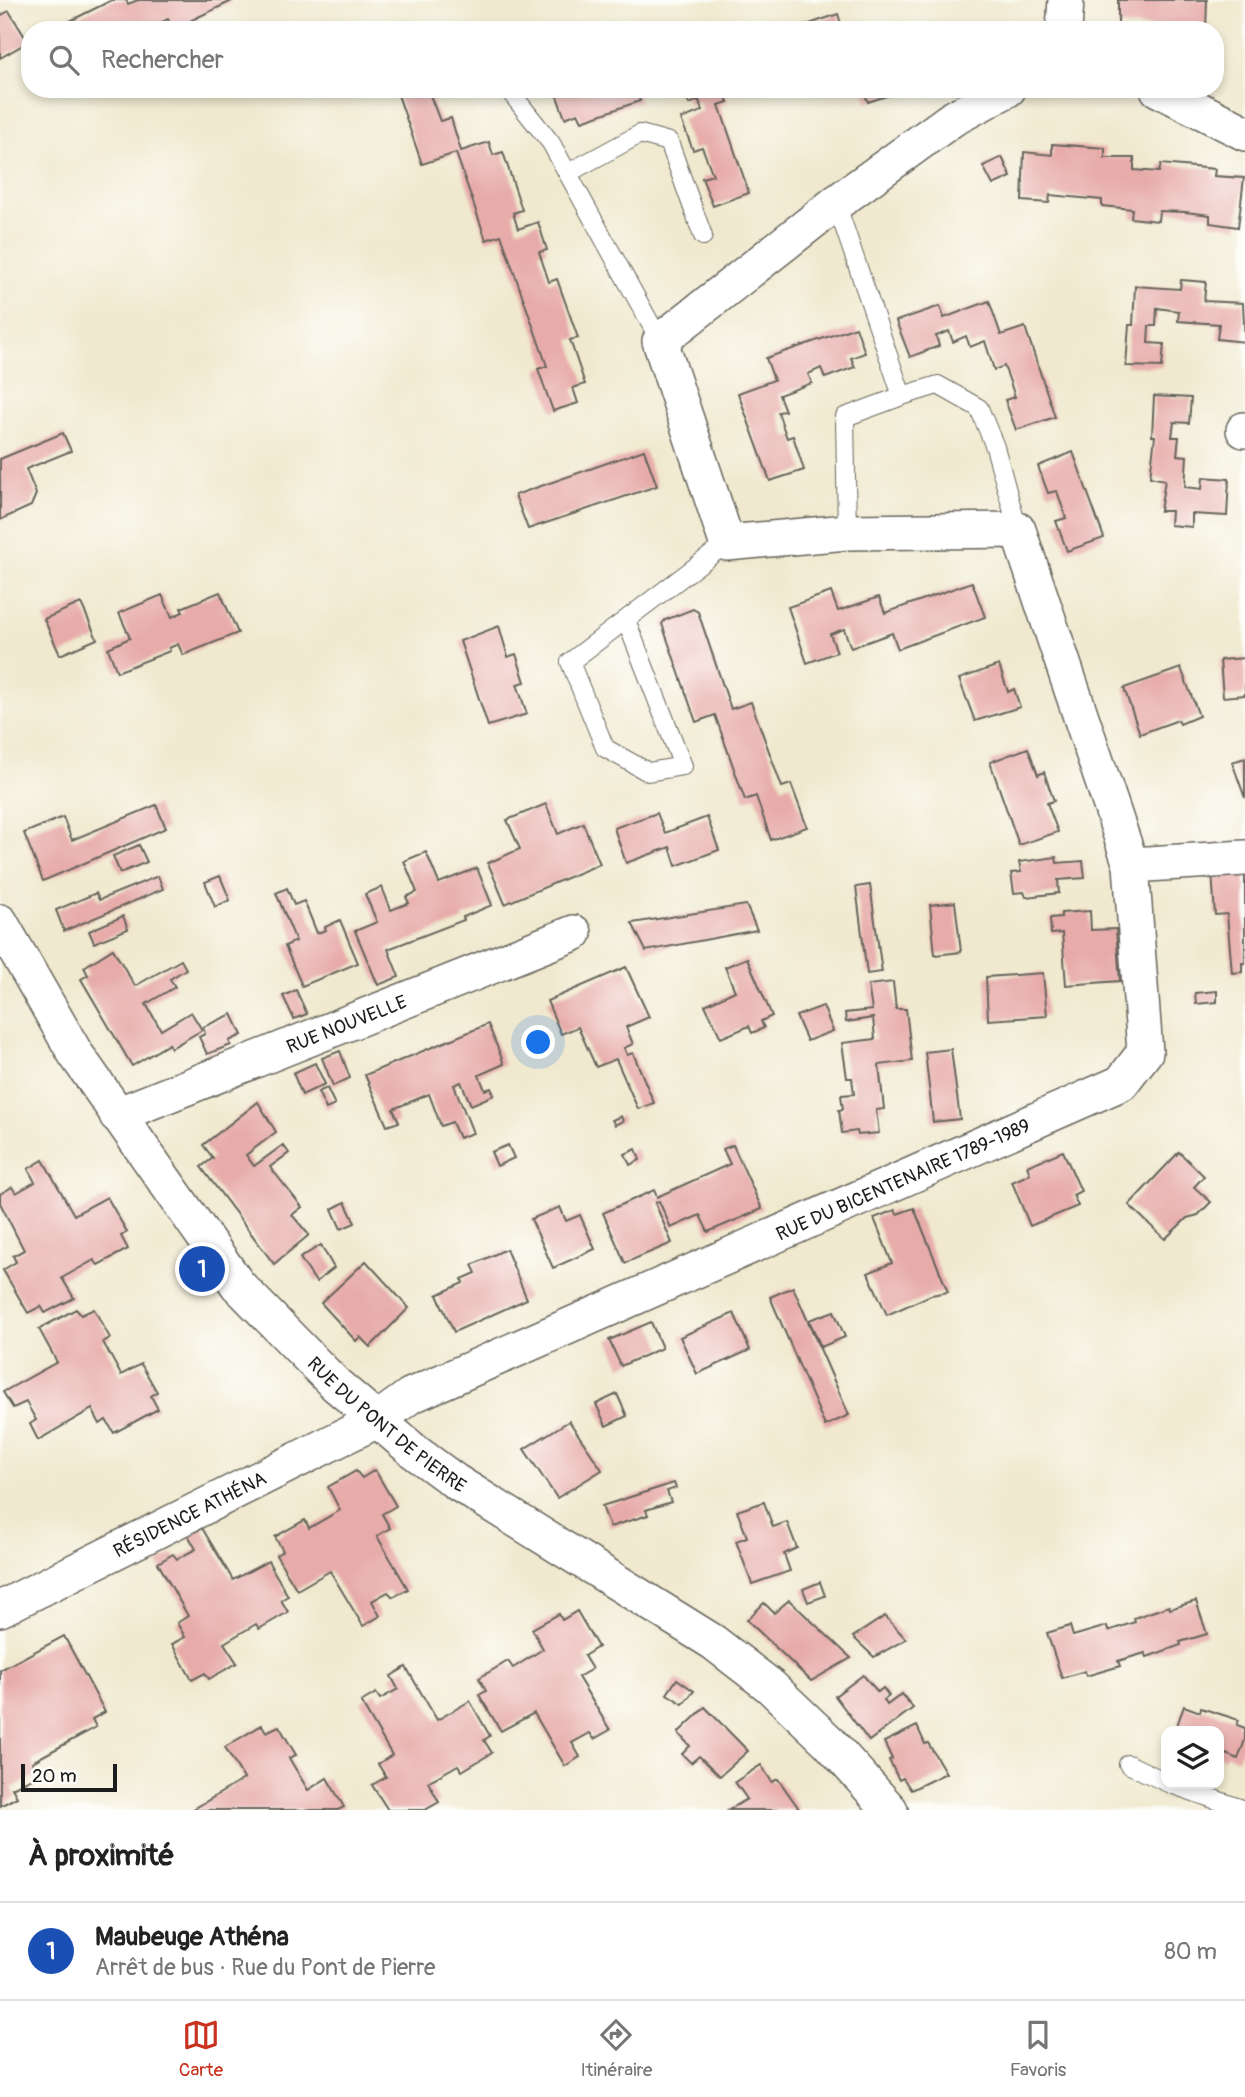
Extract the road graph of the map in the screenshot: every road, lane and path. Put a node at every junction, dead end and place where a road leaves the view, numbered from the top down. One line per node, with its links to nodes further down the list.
1 (1066, 0): 2 (street)
2 (1065, 21)
3 (515, 98): 7 (lane)
4 (992, 98): 8 (street)
5 (1176, 98): 6 (street)
6 (1245, 133)
7 (568, 173): 9 (lane); 10 (lane)
8 (836, 203): 10 (street); 11 (lane)
9 (703, 236)
10 (660, 341): 14 (street)
11 (902, 396): 12 (lane); 13 (lane)
12 (1018, 530): 13 (street); 17 (street, RUE DU BICENTENAIRE 1789-1989)
13 (847, 532): 14 (street)
14 (727, 542): 15 (lane)
15 (626, 620): 15 (lane)
16 (1245, 858): 17 (street)
17 (1131, 864): 21 (street, RUE DU BICENTENAIRE 1789-1989)
18 (0, 922): 20 (street, RUE DU PONT DE PIERRE)
19 (574, 933): 20 (street, RUE NOUVELLE)
20 (117, 1115): 21 (street, RUE DU PONT DE PIERRE)
21 (377, 1419): 22 (street, RÉSIDENCE ATHÉNA); 26 (street, RUE DU PONT DE PIERRE)
22 (0, 1609)
23 (1128, 1764): 24 (lane)
24 (1161, 1780)
25 (1185, 1789): 27 (lane)
26 (890, 1810)
27 (1245, 1810)

